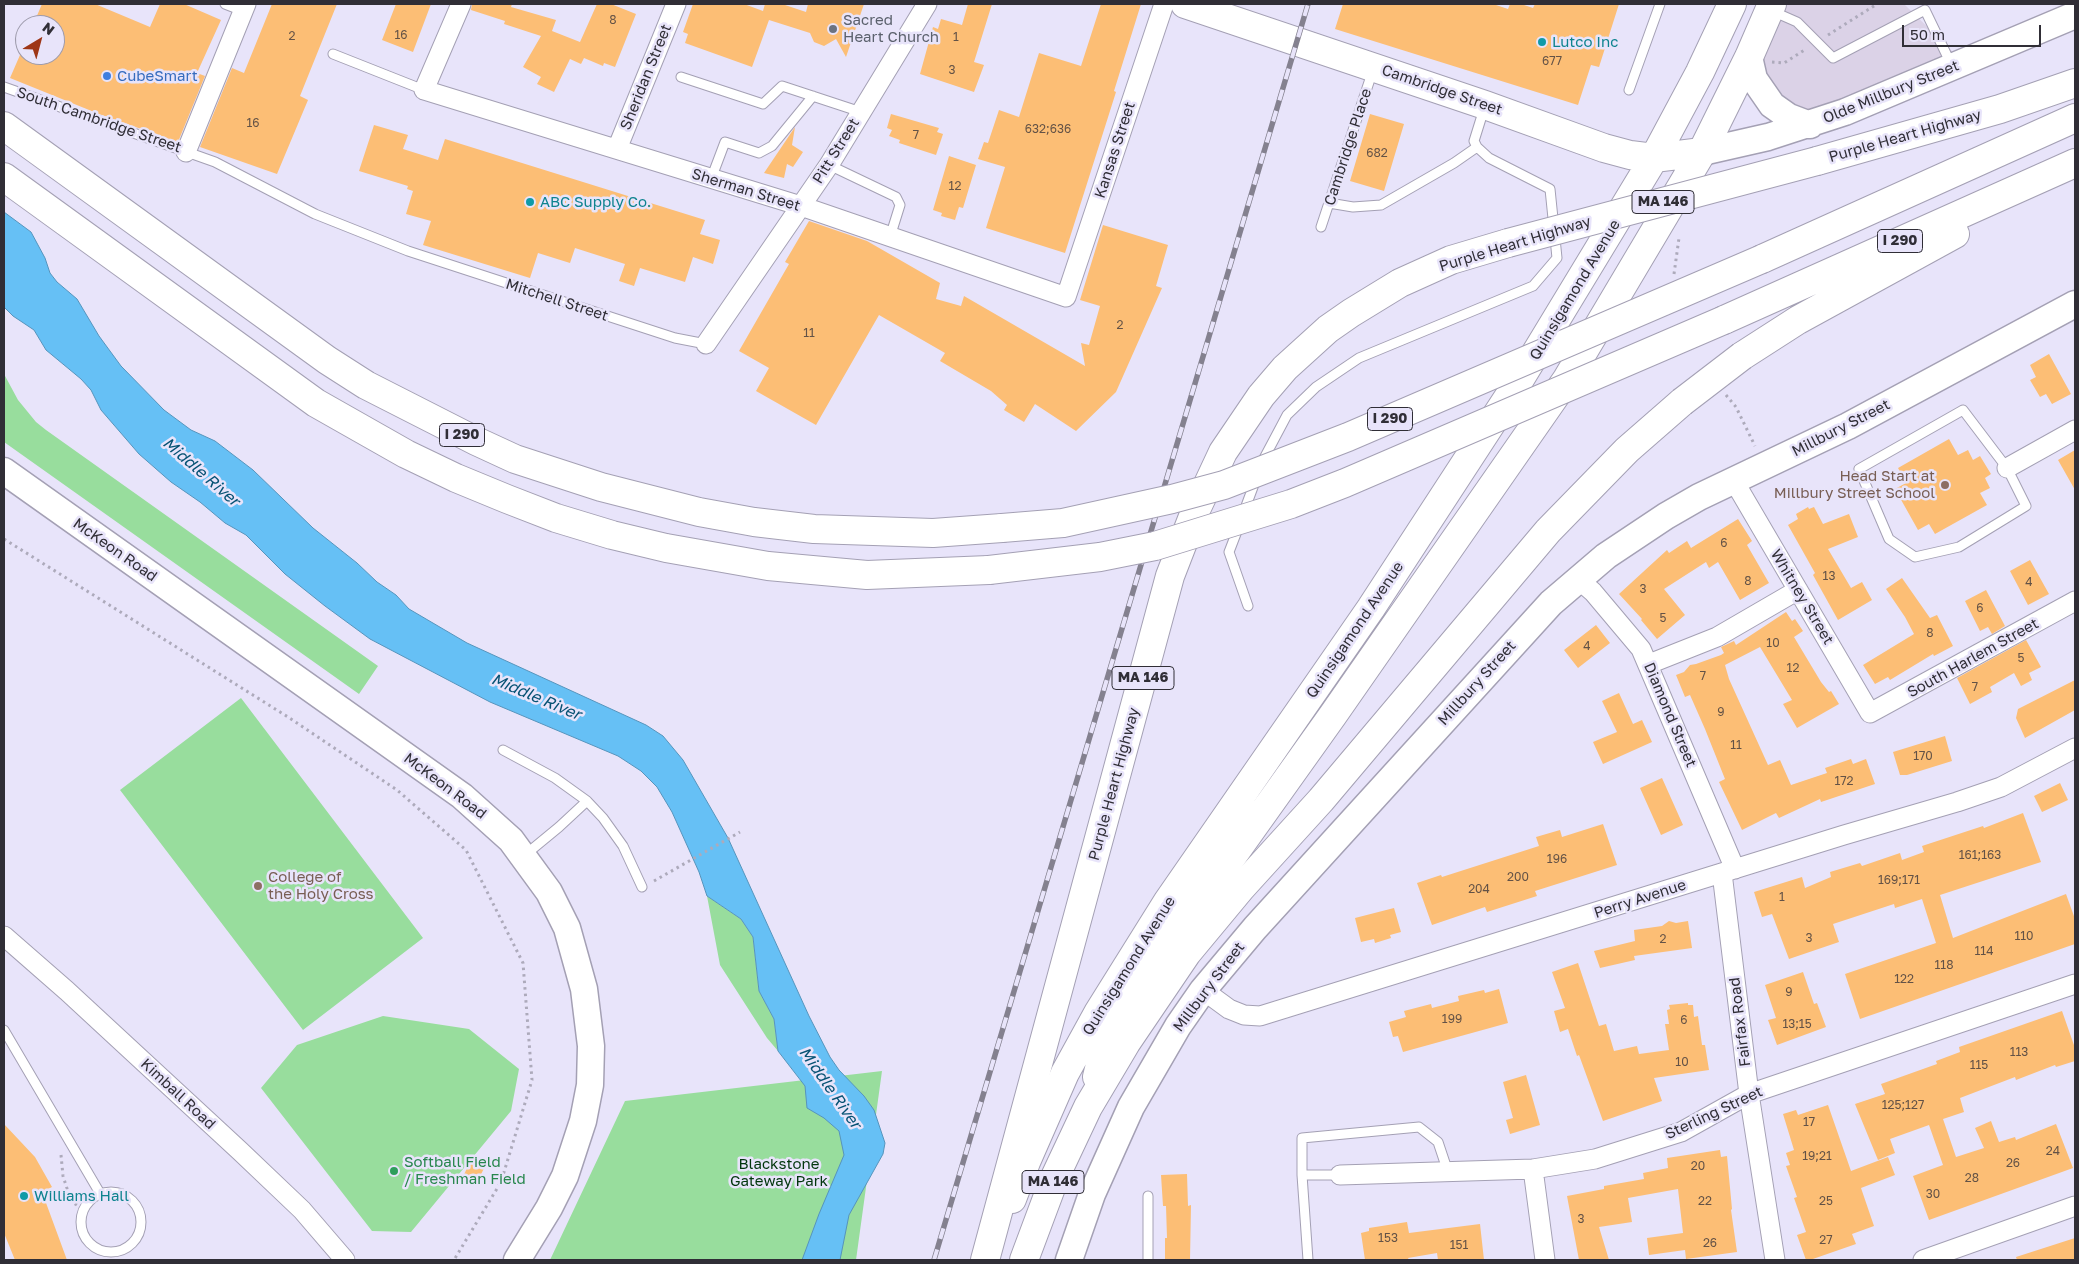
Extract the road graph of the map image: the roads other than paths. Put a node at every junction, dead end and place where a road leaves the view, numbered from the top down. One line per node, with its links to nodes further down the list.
1 (225, 4): 9 (lane)
2 (461, 4): 19 (street)
3 (676, 4): 28 (street, Sheridan Street)
4 (927, 4): 23 (street, Pitt Street)
5 (1164, 4): 41 (street, Kansas Street)
6 (1185, 4): 14 (main road, Cambridge Street)
7 (1660, 4): 20 (lane)
8 (1732, 4): 31 (main road, Quinsigamond Avenue)
9 (245, 7): 29 (street, South Cambridge Street)
10 (1771, 7): 13 (main road, Quinsigamond Avenue); 15 (lane)
11 (2075, 15): 15 (main road, Olde Millbury Street)
12 (333, 54): 19 (lane)
13 (1749, 57): 25 (main road); 30 (main road, Quinsigamond Avenue)
14 (1374, 67): 22 (main road, Cambridge Street); 37 (lane, Cambridge Place)
15 (1953, 67): 25 (main road, Olde Millbury Street)
16 (681, 77): 21 (lane)
17 (2075, 83): 75 (main road, Purple Heart Highway / MA 146, bridge)
18 (4, 87): 29 (lane, South Cambridge Street)
19 (424, 90): 28 (street, Sherman Street)
20 (1629, 90)
21 (813, 96): 23 (lane); 36 (lane)
22 (1485, 105): 27 (lane); 31 (main road, Cambridge Street)
23 (861, 112): 33 (street, Pitt Street)
24 (2075, 118): 26 (main road, I 290, bridge)
25 (1810, 125): 30 (main road, Olde Millbury Street)
26 (4, 126)
27 (1477, 147): 37 (lane); 51 (lane)
28 (617, 149): 36 (street, Sherman Street)
29 (186, 152): 43 (lane, Mitchell Street)
30 (1702, 152): 31 (main road, Cambridge Street); 65 (main road, Quinsigamond Avenue)
31 (1654, 158): 75 (main road, Quinsigamond Avenue)
32 (2075, 162): 35 (main road, I 290, bridge)
33 (829, 165): 38 (street, Pitt Street); 40 (lane)
34 (2075, 169): 65 (main road, MA 146, bridge)
35 (4, 177)
36 (711, 179): 38 (street, Sherman Street)
37 (1329, 203): 39 (lane, Cambridge Place)
38 (802, 206): 40 (street, Sherman Street); 43 (street, Pitt Street)
39 (1321, 226)
40 (890, 237): 41 (street, Sherman Street)
41 (1066, 296)
42 (2075, 304): 47 (main road, Millbury Street)
43 (706, 344)
44 (2075, 430): 45 (street)
45 (2007, 468): 45 (lane)
46 (4, 471): 57 (main road, McKeon Road)
47 (1734, 481): 48 (main road, Millbury Street); 49 (street, Whitney Street)
48 (1578, 579): 52 (street, Diamond Street); 62 (main road, Millbury Street)
49 (1798, 590): 52 (street); 53 (street, Whitney Street)
50 (2075, 601): 53 (street, South Harlem Street)
51 (1248, 606)
52 (1649, 664): 58 (street, Diamond Street)
53 (1870, 713)
54 (2075, 748): 58 (street, Perry Avenue)
55 (503, 750): 56 (lane)
56 (587, 801): 57 (lane); 59 (lane)
57 (524, 856): 74 (main road, McKeon Road)
58 (1728, 871): 62 (street, Perry Avenue); 64 (street, Fairfax Road)
59 (642, 887)
60 (4, 936): 73 (street, Kimball Road)
61 (2075, 984): 64 (street, Sterling Street)
62 (1203, 990): 77 (main road, Millbury Street)
63 (4, 1030): 70 (lane)
64 (1749, 1094): 66 (street, Sterling Street); 81 (street, Fairfax Road)
65 (1088, 1108): 76 (main road, MA 146)
66 (1533, 1169): 67 (street, Sterling Street); 80 (street)
67 (1448, 1172): 68 (lane); 69 (street, Sterling Street)
68 (1302, 1175): 69 (lane); 79 (lane)
69 (1340, 1175)
70 (101, 1195): 70 (lane)
71 (1148, 1196): 78 (lane)
72 (2075, 1206): 82 (street)
73 (345, 1260)
74 (517, 1260)
75 (987, 1260)
76 (1024, 1260)
77 (1069, 1260)
78 (1148, 1260)
79 (1308, 1260)
80 (1545, 1260)
81 (1775, 1260)
82 (1923, 1260)

